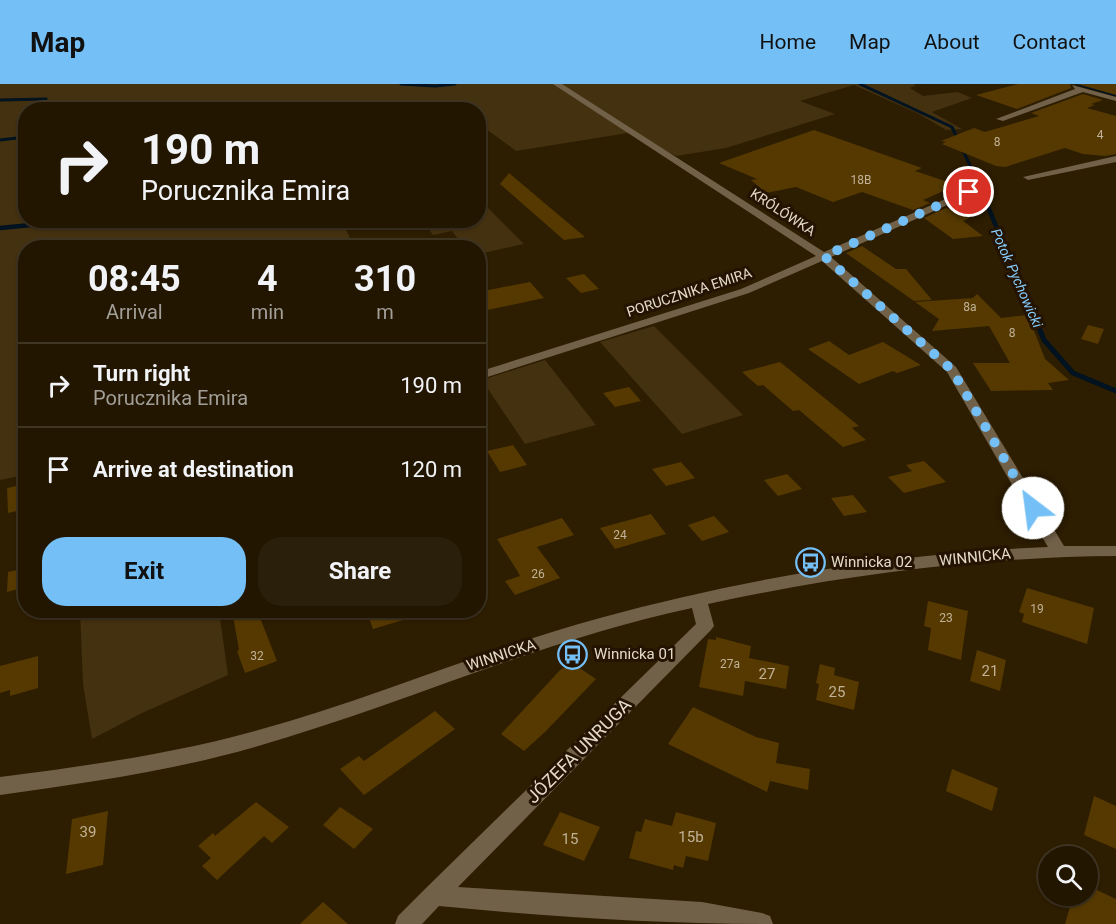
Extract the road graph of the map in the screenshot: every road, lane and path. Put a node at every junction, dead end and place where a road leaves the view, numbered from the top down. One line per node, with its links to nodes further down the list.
1 (558, 84): 9 (street, KRÓLÓWKA)
2 (1066, 84): 3 (street)
3 (1083, 89): 4 (street); 5 (street)
4 (1116, 99)
5 (1000, 119)
6 (1116, 159): 7 (street)
7 (1028, 177)
8 (969, 192): 9 (street, PORUCZNIKA EMIRA)
9 (824, 256): 10 (street, PORUCZNIKA EMIRA); 11 (street, KRÓLÓWKA)
10 (486, 373)
11 (1058, 550): 12 (street, WINNICKA); 13 (street, WINNICKA)
12 (1116, 551)
13 (699, 600): 14 (street, WINNICKA); 15 (street, JÓZEFA UNRUGA)
14 (0, 786)
15 (435, 895): 16 (street, JÓZEFA UNRUGA); 17 (street)
16 (406, 924)
17 (762, 924)

